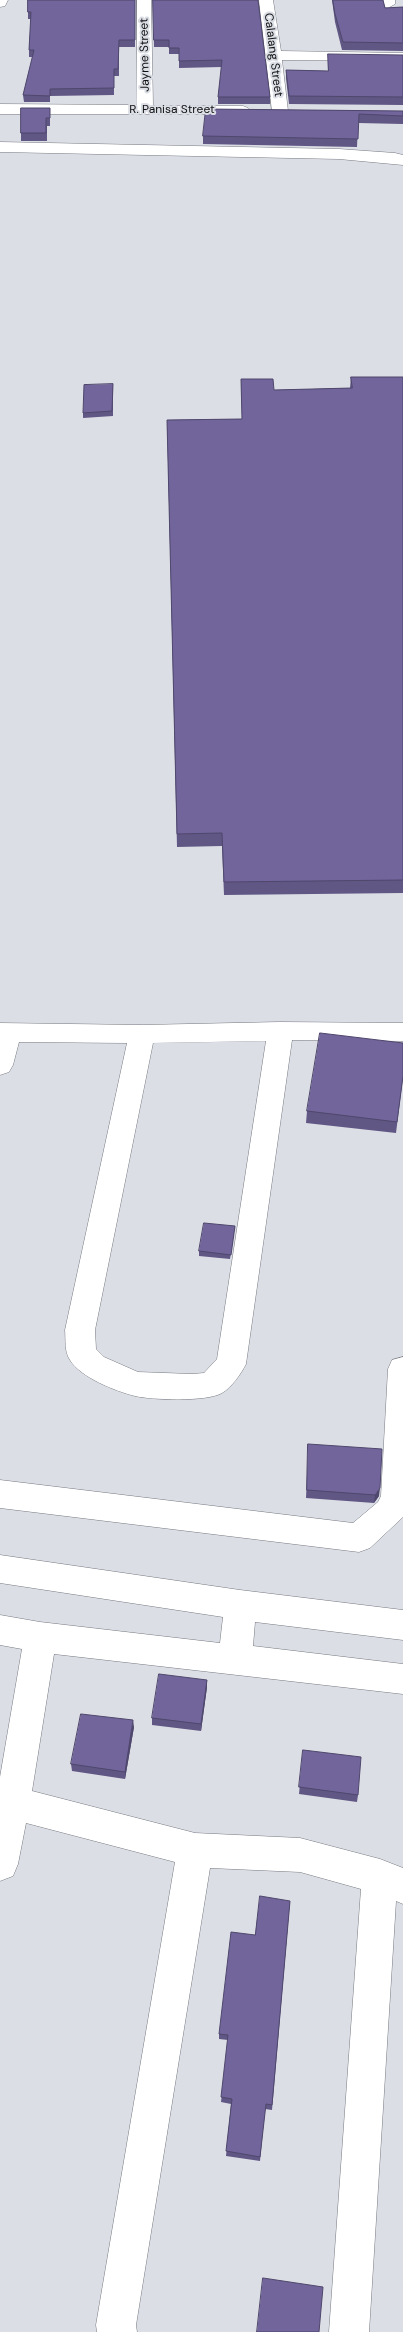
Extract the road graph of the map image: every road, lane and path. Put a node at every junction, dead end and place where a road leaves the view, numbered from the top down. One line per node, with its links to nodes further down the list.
1 (144, 0): 6 (street, Jayme Street)
2 (266, 0): 3 (street, Calalang Street)
3 (274, 55): 4 (street); 7 (street, Calalang Street)
4 (403, 57)
5 (0, 109): 6 (street, R. Panisa Street)
6 (145, 110): 7 (street, R. Panisa Street)
7 (280, 111): 8 (street, R. Panisa Street)
8 (299, 111)
9 (0, 148): 10 (street)
10 (403, 160)
11 (280, 1031): 13 (street); 14 (street); 14 (street)
12 (4, 1032): 14 (street); 15 (street)
13 (403, 1032)
14 (142, 1034)
15 (0, 1065)
16 (403, 1369): 17 (street)
17 (401, 1481): 18 (street)
18 (0, 1494)
19 (0, 1569): 20 (street)
20 (240, 1605): 21 (street); 24 (street)
21 (403, 1625)
22 (0, 1630): 23 (street)
23 (40, 1637): 24 (street); 26 (street)
24 (235, 1659): 25 (street)
25 (403, 1679)
26 (13, 1803): 27 (street); 28 (street)
27 (195, 1850): 29 (street); 30 (street)
28 (0, 1864)
29 (392, 1882): 31 (street)
30 (117, 2332)
31 (349, 2332)

